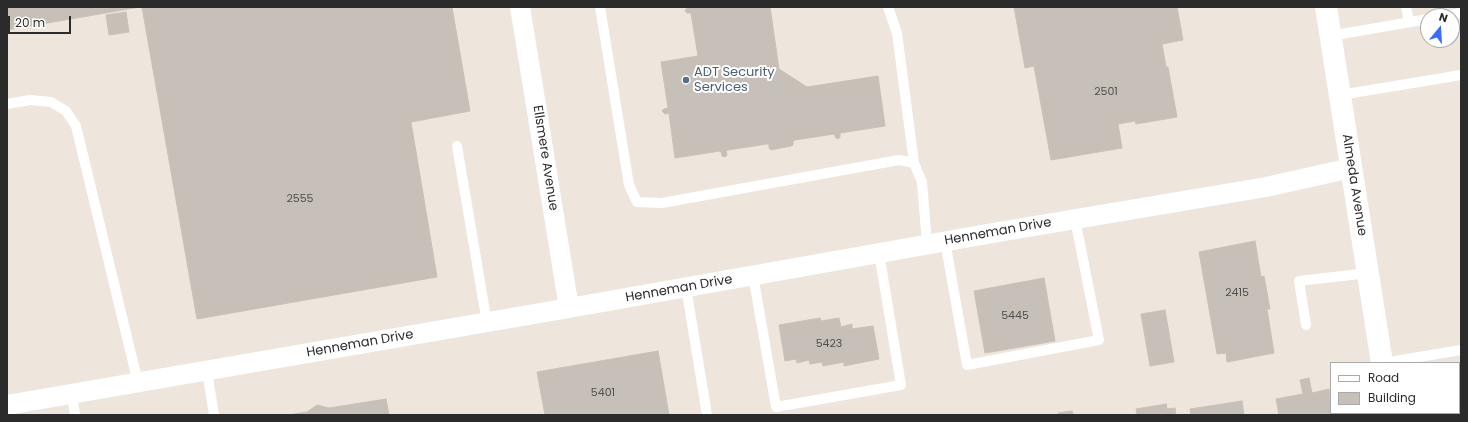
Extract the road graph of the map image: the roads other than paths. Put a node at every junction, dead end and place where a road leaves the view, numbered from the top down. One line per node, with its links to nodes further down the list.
1 (520, 7): 21 (street, Ellsmere Avenue)
2 (600, 7): 13 (lane)
3 (888, 7): 13 (lane)
4 (1326, 7): 8 (street, Almeda Avenue)
5 (1406, 7): 7 (lane)
6 (1420, 20): 7 (lane)
7 (1408, 22): 8 (lane)
8 (1330, 36): 10 (street, Almeda Avenue)
9 (1461, 75): 10 (lane)
10 (1340, 95): 14 (street, Almeda Avenue)
11 (7, 104): 28 (lane)
12 (456, 146): 22 (lane)
13 (914, 163): 16 (lane)
14 (1351, 168): 15 (street, Henneman Drive); 18 (street, Almeda Avenue)
15 (1075, 219): 16 (street, Henneman Drive); 16 (lane)
16 (936, 243): 17 (street, Henneman Drive)
17 (878, 253): 19 (street, Henneman Drive); 19 (lane)
18 (1368, 273): 23 (lane); 25 (street, Almeda Avenue)
19 (753, 275): 20 (street, Henneman Drive)
20 (686, 287): 21 (street, Henneman Drive); 33 (lane)
21 (569, 308): 22 (street, Henneman Drive)
22 (487, 322): 27 (street, Henneman Drive)
23 (1306, 325)
24 (1461, 350): 26 (lane)
25 (1382, 362)
26 (1388, 362)
27 (207, 371): 28 (street, Henneman Drive); 32 (lane)
28 (138, 383): 29 (street, Henneman Drive)
29 (72, 394): 30 (street, Henneman Drive); 31 (lane)
30 (7, 405)
31 (75, 415)
32 (214, 415)
33 (707, 415)

